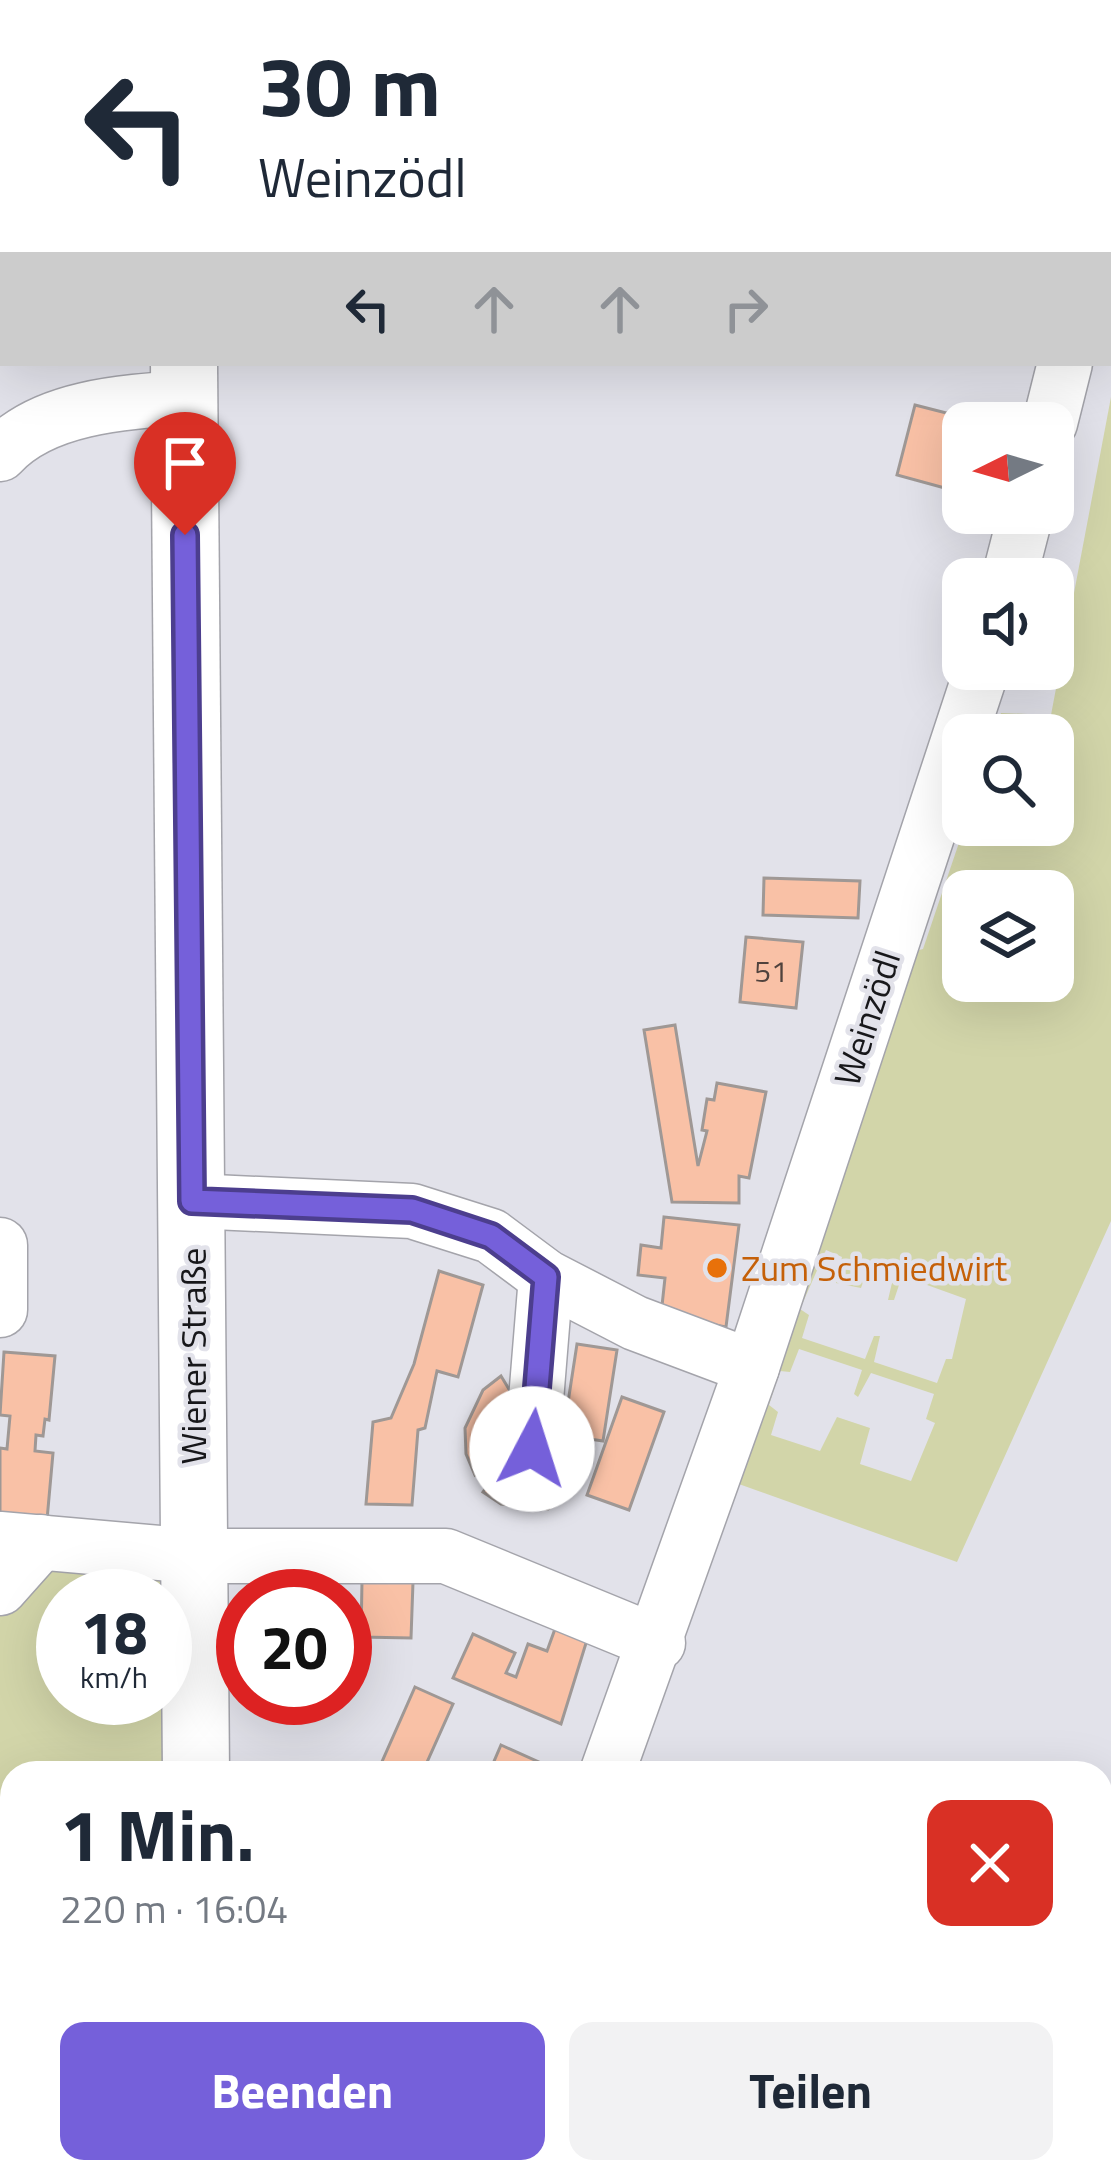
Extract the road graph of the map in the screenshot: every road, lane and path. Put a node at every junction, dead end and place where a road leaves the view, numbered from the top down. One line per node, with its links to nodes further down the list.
1 (1064, 366): 3 (street)
2 (184, 380): 4 (street); 6 (main road, Wiener Straße)
3 (1055, 402)
4 (0, 454)
5 (975, 690): 10 (street, Weinzödl)
6 (192, 1201): 8 (street); 13 (main road, Wiener Straße)
7 (0, 1245): 9 (street)
8 (546, 1277): 10 (street); 11 (street)
9 (0, 1310)
10 (752, 1367): 15 (street, Weinzödl)
11 (532, 1449)
12 (20, 1540): 13 (street); 14 (street)
13 (194, 1556): 15 (street); 16 (main road, Wiener Straße)
14 (0, 1588)
15 (658, 1642): 17 (street, Weinzödl)
16 (196, 1761)
17 (613, 1761)

